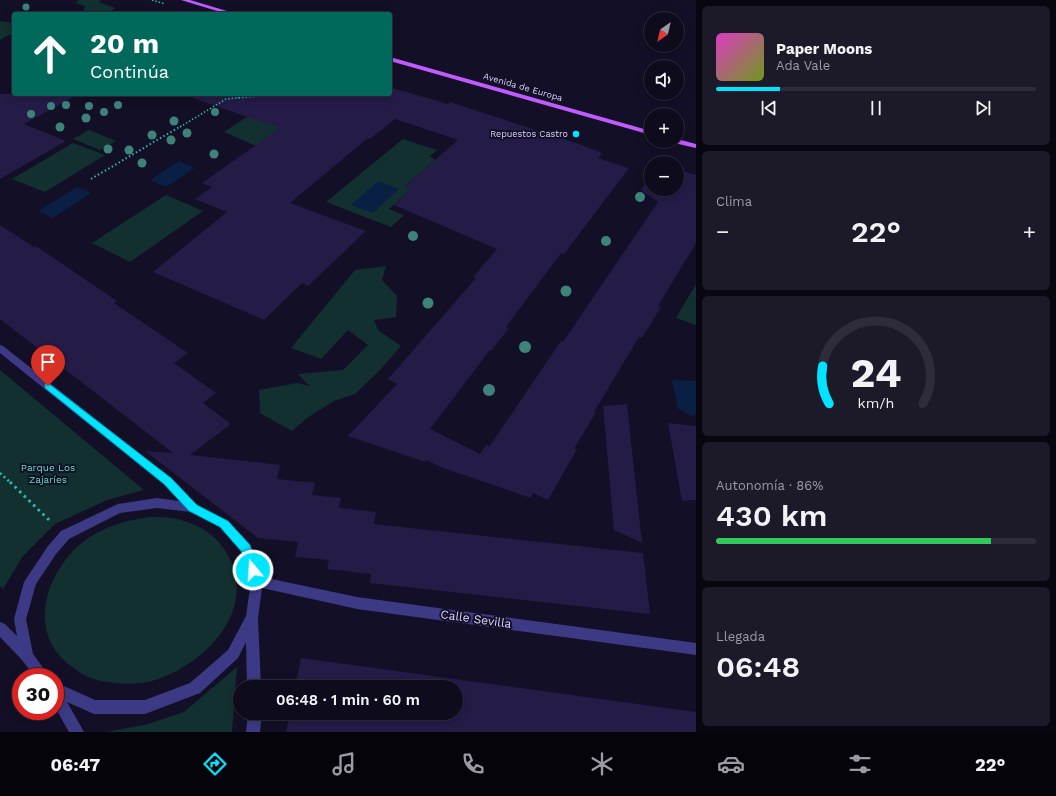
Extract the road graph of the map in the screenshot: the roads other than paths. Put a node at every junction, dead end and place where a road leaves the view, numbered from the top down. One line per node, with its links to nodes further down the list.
1 (184, 0): 2 (main road)
2 (227, 12)
3 (392, 60): 4 (main road, Avenida de Europa)
4 (644, 131)
5 (684, 143): 6 (main road)
6 (696, 146)
7 (0, 348): 8 (street)
8 (193, 508): 9 (street); 13 (street)
9 (257, 581): 10 (street); 12 (street, Calle Sevilla)
10 (252, 617): 15 (street); 16 (street)
11 (0, 628): 13 (street)
12 (696, 649)
13 (27, 656): 14 (street)
14 (36, 668)
15 (254, 680)
16 (64, 693)
17 (64, 710): 19 (street)
18 (254, 720): 20 (street)
19 (77, 732)
20 (253, 732)

